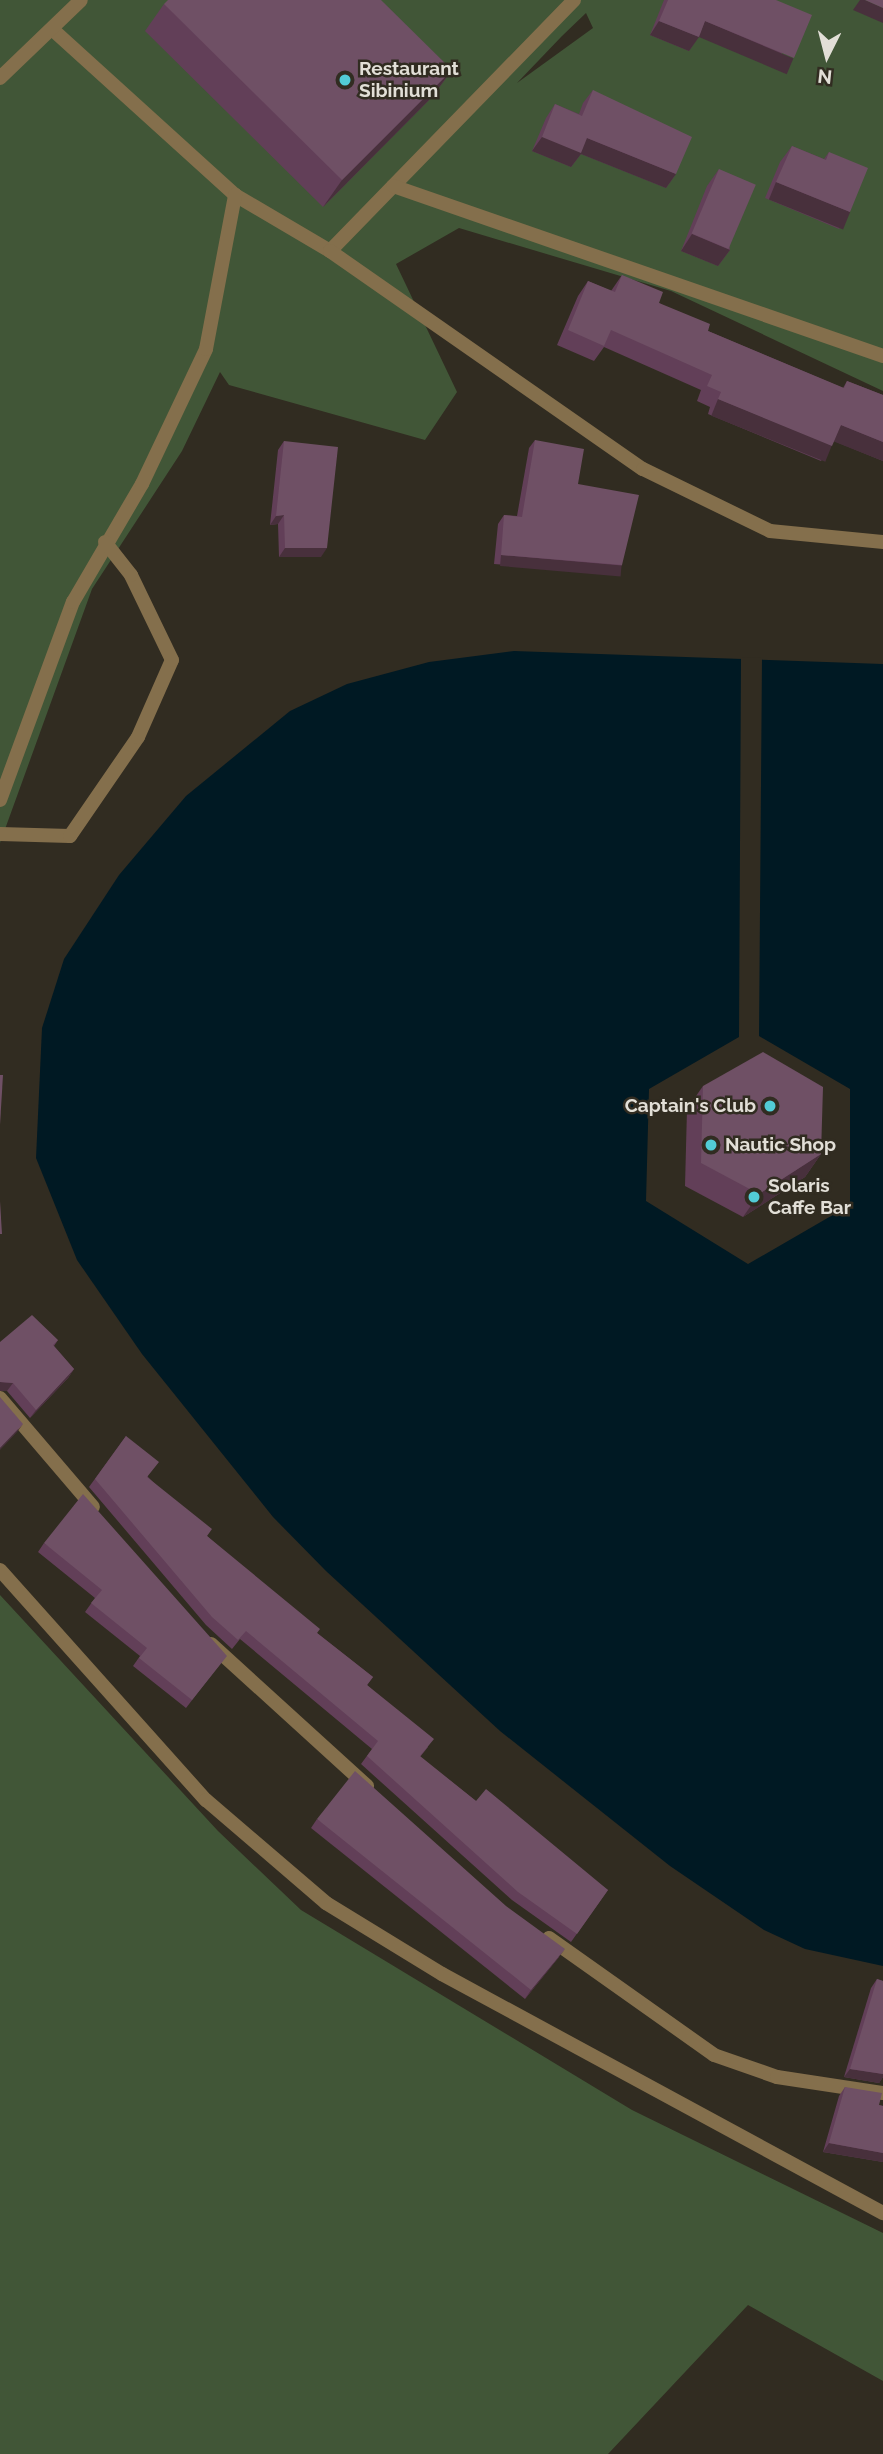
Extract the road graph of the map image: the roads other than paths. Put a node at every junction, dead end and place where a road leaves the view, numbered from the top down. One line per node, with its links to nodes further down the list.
1 (81, 0): 3 (street)
2 (574, 0): 5 (street)
3 (52, 29): 4 (street); 6 (street)
4 (0, 78)
5 (393, 186): 7 (street); 8 (street)
6 (235, 195): 7 (street); 9 (street)
7 (330, 251): 10 (street)
8 (883, 356)
9 (105, 542): 11 (street); 12 (street)
10 (883, 542)
11 (0, 800)
12 (0, 834)
13 (0, 1398): 14 (street)
14 (108, 1526)
15 (0, 1570): 20 (street)
16 (199, 1632): 17 (street)
17 (380, 1799)
18 (539, 1931): 19 (street)
19 (883, 2093)
20 (883, 2213)

